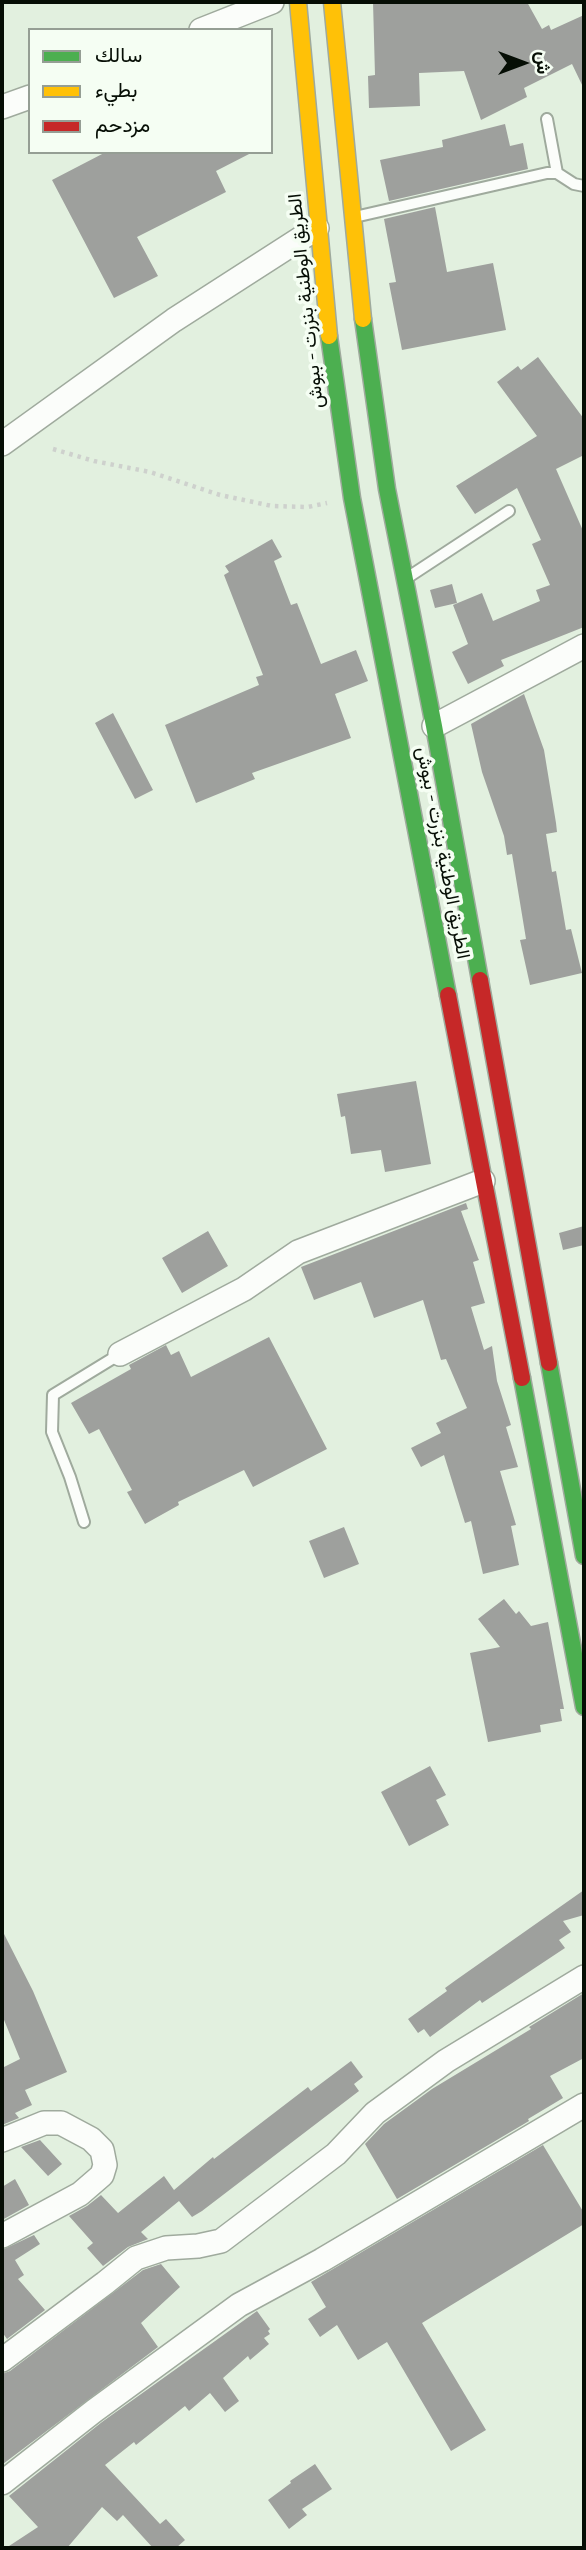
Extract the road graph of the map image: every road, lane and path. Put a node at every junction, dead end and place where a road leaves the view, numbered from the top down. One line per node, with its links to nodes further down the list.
1 (272, 2): 4 (street)
2 (298, 2): 11 (main road, الطريق الوطنية بنزرت - ببوش)
3 (332, 2): 10 (main road, الطريق الوطنية بنزرت - ببوش)
4 (206, 28)
5 (28, 98): 6 (street)
6 (2, 107)
7 (547, 119): 8 (lane)
8 (557, 173): 9 (lane); 10 (lane)
9 (584, 186)
10 (353, 217): 16 (main road, الطريق الوطنية بنزرت - ببوش)
11 (317, 228): 12 (street); 14 (main road, الطريق الوطنية بنزرت - ببوش)
12 (2, 444)
13 (53, 449): 14 (path)
14 (352, 498): 19 (main road, الطريق الوطنية بنزرت - ببوش)
15 (509, 511): 16 (lane)
16 (404, 580): 18 (main road, الطريق الوطنية بنزرت - ببوش)
17 (584, 646): 18 (street)
18 (433, 726): 22 (main road, الطريق الوطنية بنزرت - ببوش)
19 (483, 1181): 20 (street); 23 (main road, الطريق الوطنية بنزرت - ببوش)
20 (120, 1354): 21 (lane)
21 (84, 1522)
22 (584, 1556)
23 (584, 1707)
24 (584, 1977): 28 (street)
25 (584, 2105): 29 (street)
26 (2, 2140): 27 (street)
27 (2, 2236)
28 (2, 2360)
29 (2, 2483)

